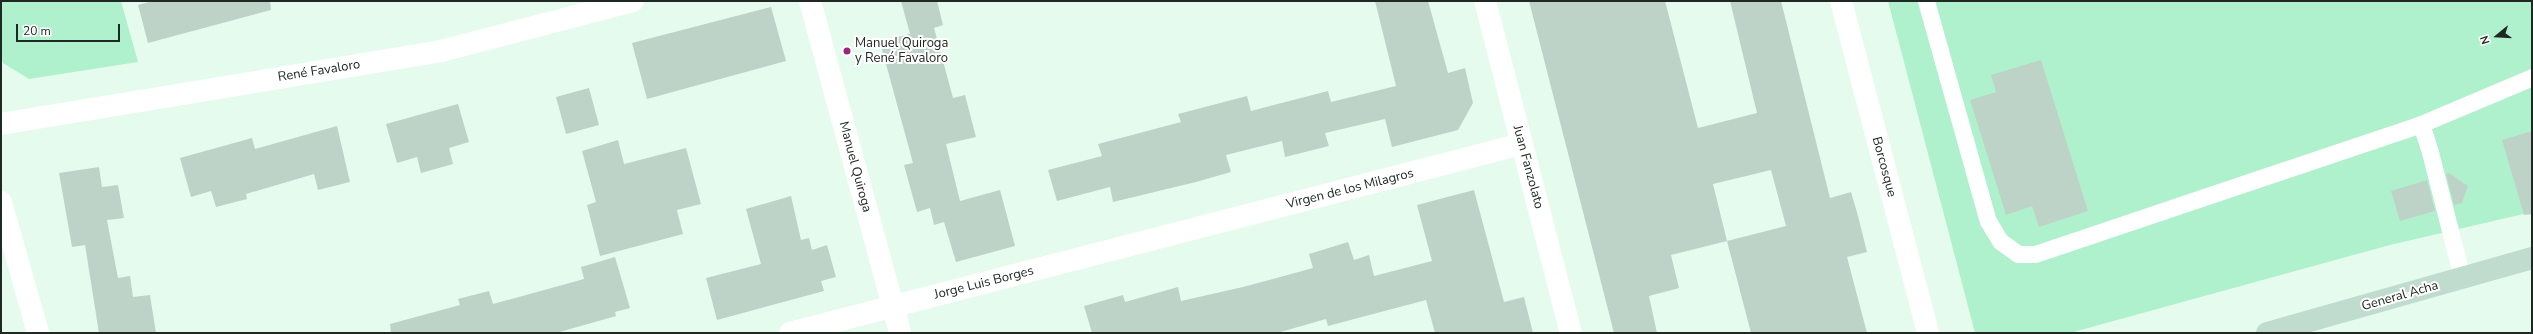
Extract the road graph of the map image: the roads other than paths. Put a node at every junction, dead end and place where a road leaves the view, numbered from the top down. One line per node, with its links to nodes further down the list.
1 (632, 1): 7 (street, René Favaloro)
2 (810, 1): 14 (street, Manuel Quiroga)
3 (1485, 1): 9 (street, Juan Fanzolato)
4 (1841, 1): 19 (street, Borcosque)
5 (1926, 1): 8 (lane)
6 (2532, 77): 8 (lane)
7 (1, 124)
8 (2421, 124): 13 (lane)
9 (1522, 144): 11 (street, Virgen de los Milagros); 18 (street, Juan Fanzolato)
10 (1, 202): 15 (street)
11 (1178, 233): 14 (street, Jorge Luis Borges)
12 (2532, 258): 13 (main road, General Acha)
13 (2462, 278): 20 (main road, General Acha)
14 (893, 307): 16 (street, Jorge Luis Borges); 17 (street, Manuel Quiroga)
15 (38, 333)
16 (790, 333)
17 (900, 333)
18 (1571, 333)
19 (1928, 333)
20 (2267, 333)

